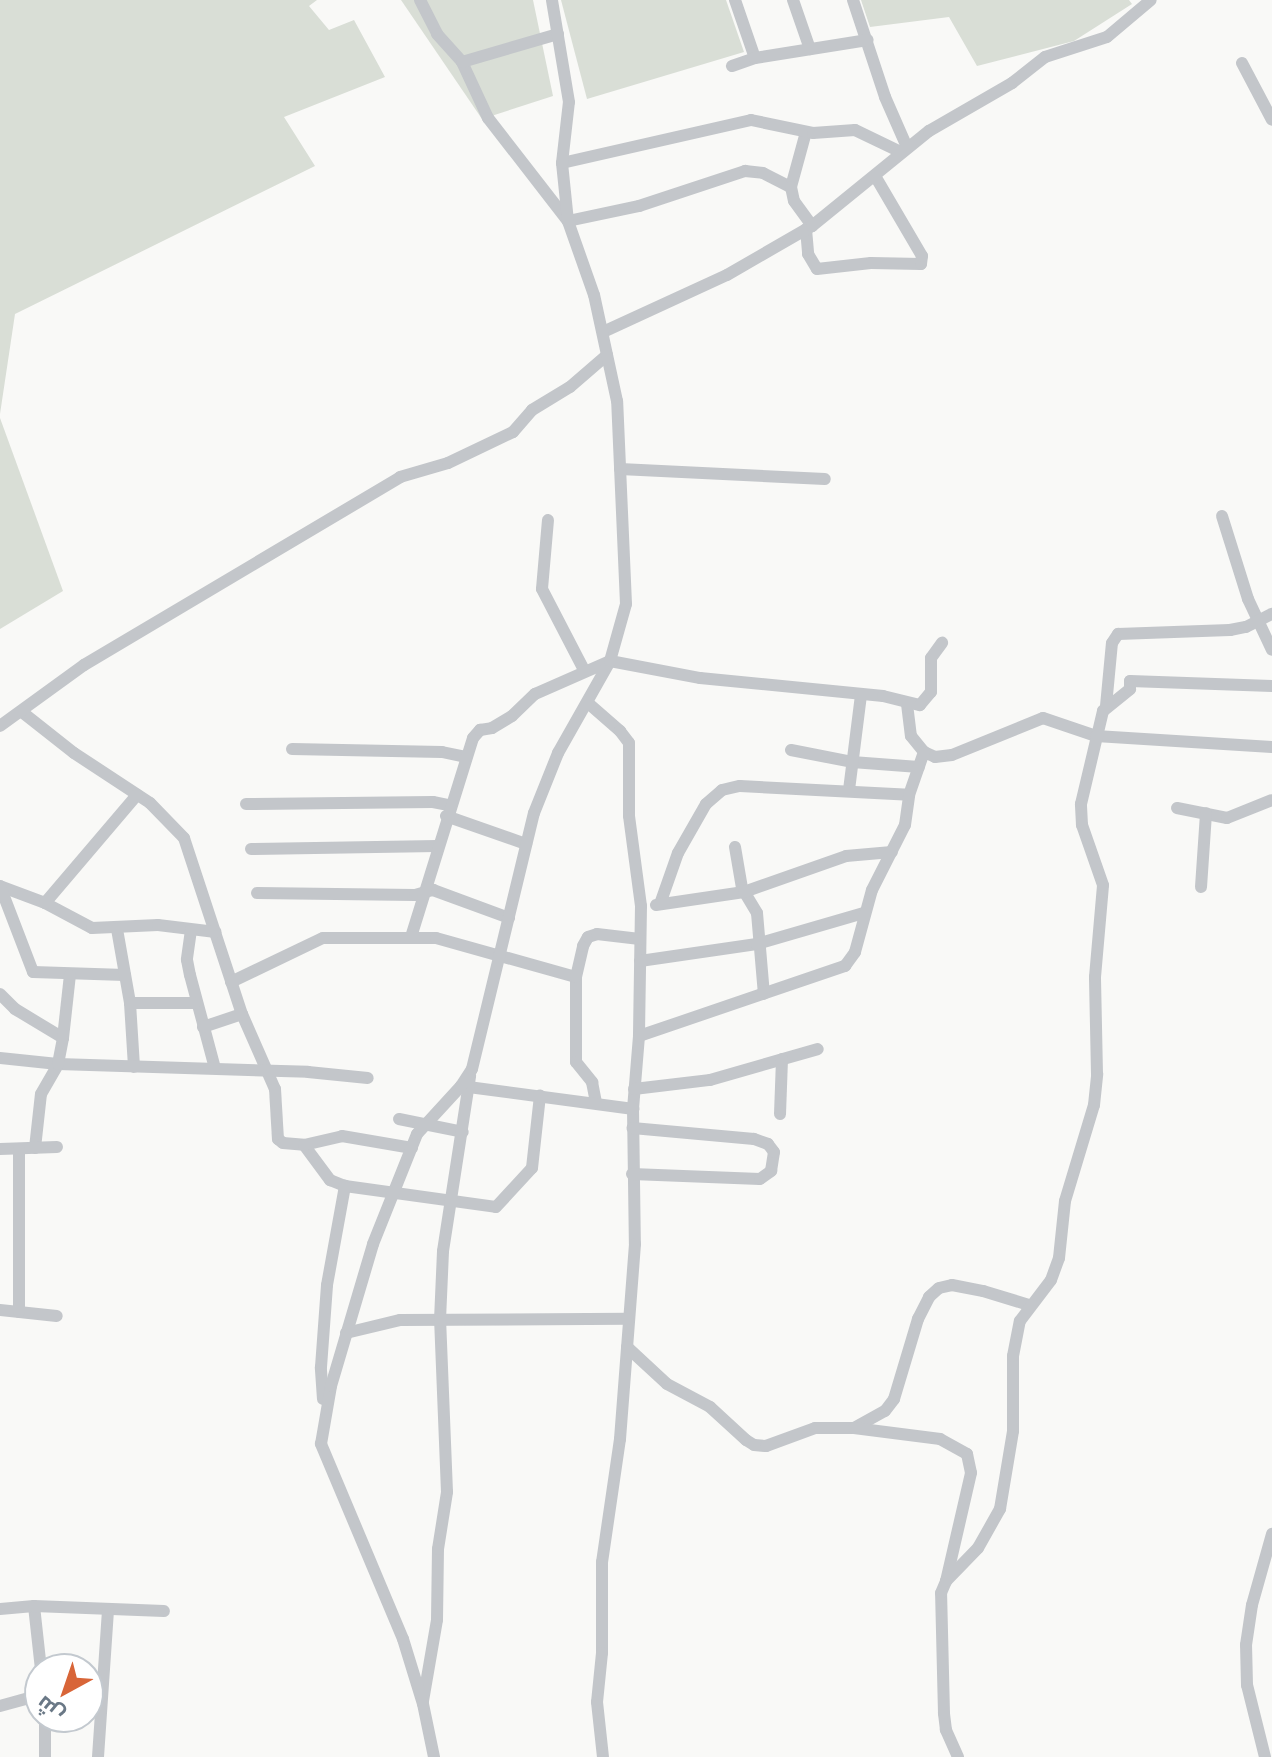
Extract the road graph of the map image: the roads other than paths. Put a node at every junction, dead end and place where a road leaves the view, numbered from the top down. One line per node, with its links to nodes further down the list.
1 (420, 0): 11 (street)
2 (552, 0): 7 (street)
3 (735, 0): 10 (street)
4 (793, 0): 9 (street)
5 (853, 0): 8 (street)
6 (1151, 0): 16 (street)
7 (558, 34): 11 (street); 17 (street)
8 (868, 40): 9 (street); 16 (street)
9 (810, 49): 10 (street)
10 (755, 58): 13 (street)
11 (462, 62): 20 (street)
12 (1242, 63): 14 (street)
13 (732, 66)
14 (1272, 120)
15 (806, 132): 16 (street); 17 (street); 19 (street)
16 (904, 149): 18 (street)
17 (562, 163): 20 (street)
18 (875, 176): 21 (street); 21 (street)
19 (791, 187): 20 (street); 21 (street)
20 (568, 221): 22 (street)
21 (809, 228): 22 (street)
22 (603, 332): 23 (street)
23 (607, 355): 24 (street); 38 (street)
24 (620, 469): 25 (street); 31 (street)
25 (825, 479)
26 (1222, 516): 28 (street)
27 (548, 520): 32 (street)
28 (1266, 617): 30 (street); 37 (street)
29 (942, 643): 36 (street)
30 (1272, 650)
31 (610, 661): 32 (street); 34 (street); 35 (street)
32 (584, 670): 45 (street)
33 (1272, 686): 37 (street)
34 (861, 695): 36 (street); 46 (street)
35 (588, 703): 56 (street); 68 (street)
36 (907, 704): 44 (street)
37 (1106, 706): 40 (street)
38 (22, 712): 39 (street); 49 (street)
39 (0, 726)
40 (1096, 736): 41 (street); 44 (street); 119 (street)
41 (1272, 747)
42 (292, 749): 45 (street)
43 (791, 750): 46 (street)
44 (924, 752): 47 (street)
45 (465, 757): 54 (street)
46 (852, 762): 47 (street); 48 (street)
47 (919, 767): 50 (street)
48 (849, 790): 50 (street); 67 (street)
49 (137, 795): 66 (street); 73 (street)
50 (909, 795): 60 (street)
51 (1272, 800): 55 (street)
52 (246, 804): 54 (street)
53 (1177, 808): 55 (street)
54 (448, 811): 56 (street); 57 (street)
55 (1206, 813): 62 (street)
56 (526, 844): 70 (street)
57 (437, 846): 59 (street); 63 (street)
58 (735, 847): 64 (street)
59 (251, 849)
60 (892, 852): 64 (street); 69 (street)
61 (0, 886): 66 (street); 79 (street)
62 (1201, 887)
63 (424, 892): 65 (street); 70 (street); 74 (street)
64 (744, 892): 67 (street); 76 (street)
65 (257, 893)
66 (45, 903): 71 (street)
67 (660, 904): 68 (street)
68 (641, 906): 75 (street)
69 (864, 913): 76 (street); 84 (street)
70 (509, 918): 77 (street)
71 (117, 929): 72 (street); 80 (street)
72 (191, 930): 73 (street); 86 (street)
73 (216, 932): 82 (street)
74 (411, 937): 77 (street); 82 (street)
75 (640, 939): 78 (street); 81 (street)
76 (757, 944): 78 (street); 84 (street)
77 (498, 956): 81 (street); 99 (street)
78 (640, 961): 89 (street)
79 (70, 975): 80 (street); 90 (street)
80 (125, 975): 85 (street)
81 (576, 977): 102 (street)
82 (231, 982): 87 (street)
83 (0, 994): 90 (street)
84 (764, 994): 89 (street)
85 (130, 1003): 86 (street); 95 (street)
86 (195, 1003): 88 (street)
87 (242, 1014): 88 (street); 97 (street)
88 (203, 1027): 96 (street)
89 (639, 1036): 100 (street)
90 (63, 1038): 94 (street)
91 (818, 1049): 93 (street)
92 (0, 1058): 94 (street)
93 (782, 1059): 100 (street); 104 (street)
94 (58, 1064): 95 (street); 111 (street)
95 (134, 1067): 96 (street)
96 (215, 1068): 97 (street)
97 (267, 1071): 98 (street); 109 (street)
98 (368, 1078)
99 (465, 1087): 101 (street); 106 (street); 108 (street)
100 (634, 1089): 103 (street)
101 (540, 1095): 102 (street); 118 (street)
102 (596, 1102): 103 (street)
103 (633, 1109): 107 (street)
104 (780, 1114)
105 (399, 1119): 106 (street)
106 (425, 1124): 108 (street); 112 (street)
107 (632, 1128): 115 (street); 115 (street)
108 (463, 1132): 118 (street)
109 (304, 1145): 112 (street); 116 (street)
110 (57, 1147): 111 (street)
111 (35, 1148): 114 (street)
112 (412, 1148): 117 (street)
113 (0, 1149): 114 (street)
114 (19, 1149): 121 (street)
115 (632, 1174): 123 (street)
116 (345, 1186): 117 (street); 127 (street)
117 (394, 1191): 118 (street); 125 (street)
118 (453, 1202): 124 (street)
119 (1029, 1305): 128 (street); 130 (street)
120 (0, 1310): 121 (street)
121 (19, 1312): 122 (street)
122 (57, 1316)
123 (628, 1319): 124 (street); 126 (street)
124 (440, 1320): 125 (street); 138 (street)
125 (346, 1333): 127 (street)
126 (627, 1347): 128 (street); 145 (street)
127 (324, 1414): 138 (street)
128 (854, 1428): 130 (street)
129 (1272, 1534): 147 (street)
130 (946, 1581): 146 (street)
131 (34, 1606): 132 (street); 133 (street); 135 (street)
132 (0, 1609)
133 (108, 1609): 134 (street); 136 (street)
134 (164, 1611)
135 (39, 1653)
136 (104, 1678)
137 (24, 1699): 139 (street)
138 (423, 1704): 144 (street)
139 (0, 1706)
140 (45, 1733): 142 (street)
141 (100, 1733): 143 (street)
142 (45, 1757)
143 (98, 1757)
144 (434, 1757)
145 (603, 1757)
146 (958, 1757)
147 (1265, 1757)

